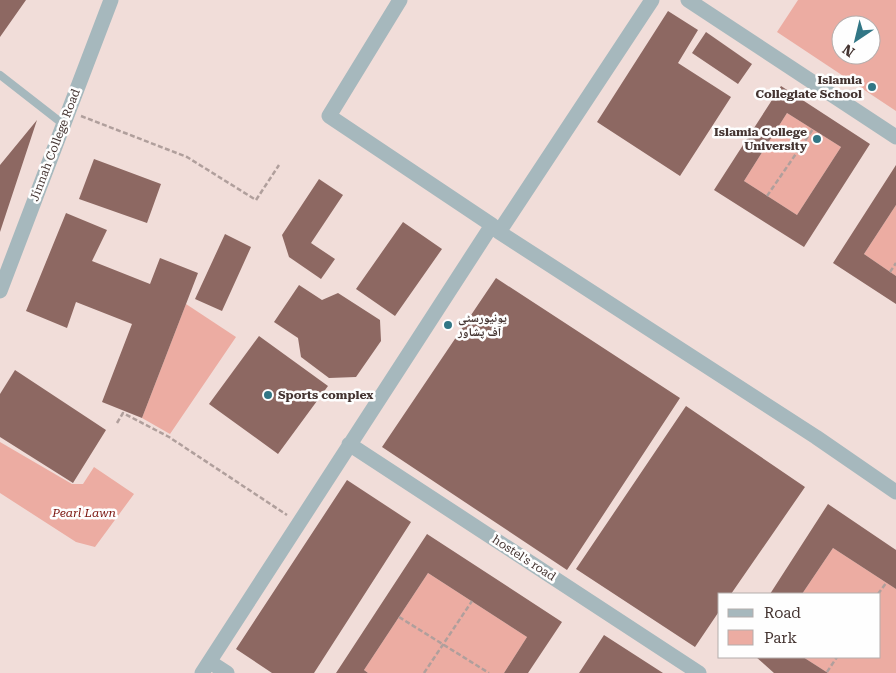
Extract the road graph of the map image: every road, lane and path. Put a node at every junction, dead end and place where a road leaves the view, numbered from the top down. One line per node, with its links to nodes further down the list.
1 (111, 0): 6 (street, Jinnah College Road)
2 (400, 0): 11 (street)
3 (652, 0): 11 (street)
4 (688, 0): 8 (street)
5 (0, 75): 6 (lane)
6 (66, 118): 9 (path); 14 (street, Jinnah College Road)
7 (813, 130): 10 (path)
8 (896, 137)
9 (279, 165)
10 (767, 196)
11 (495, 228): 16 (street); 17 (street)
12 (896, 263): 13 (path)
13 (890, 272)
14 (0, 291)
15 (116, 423): 18 (path)
16 (349, 444): 18 (street); 30 (street, hostel's road)
17 (896, 492)
18 (299, 522): 25 (street)
19 (886, 583): 20 (path)
20 (879, 593)
21 (472, 601): 23 (path)
22 (399, 617): 23 (path)
23 (443, 644): 28 (path); 29 (path)
24 (836, 658): 26 (path)
25 (206, 667): 27 (street)
26 (827, 672)
27 (227, 673)
28 (424, 673)
29 (489, 673)
30 (698, 673)

